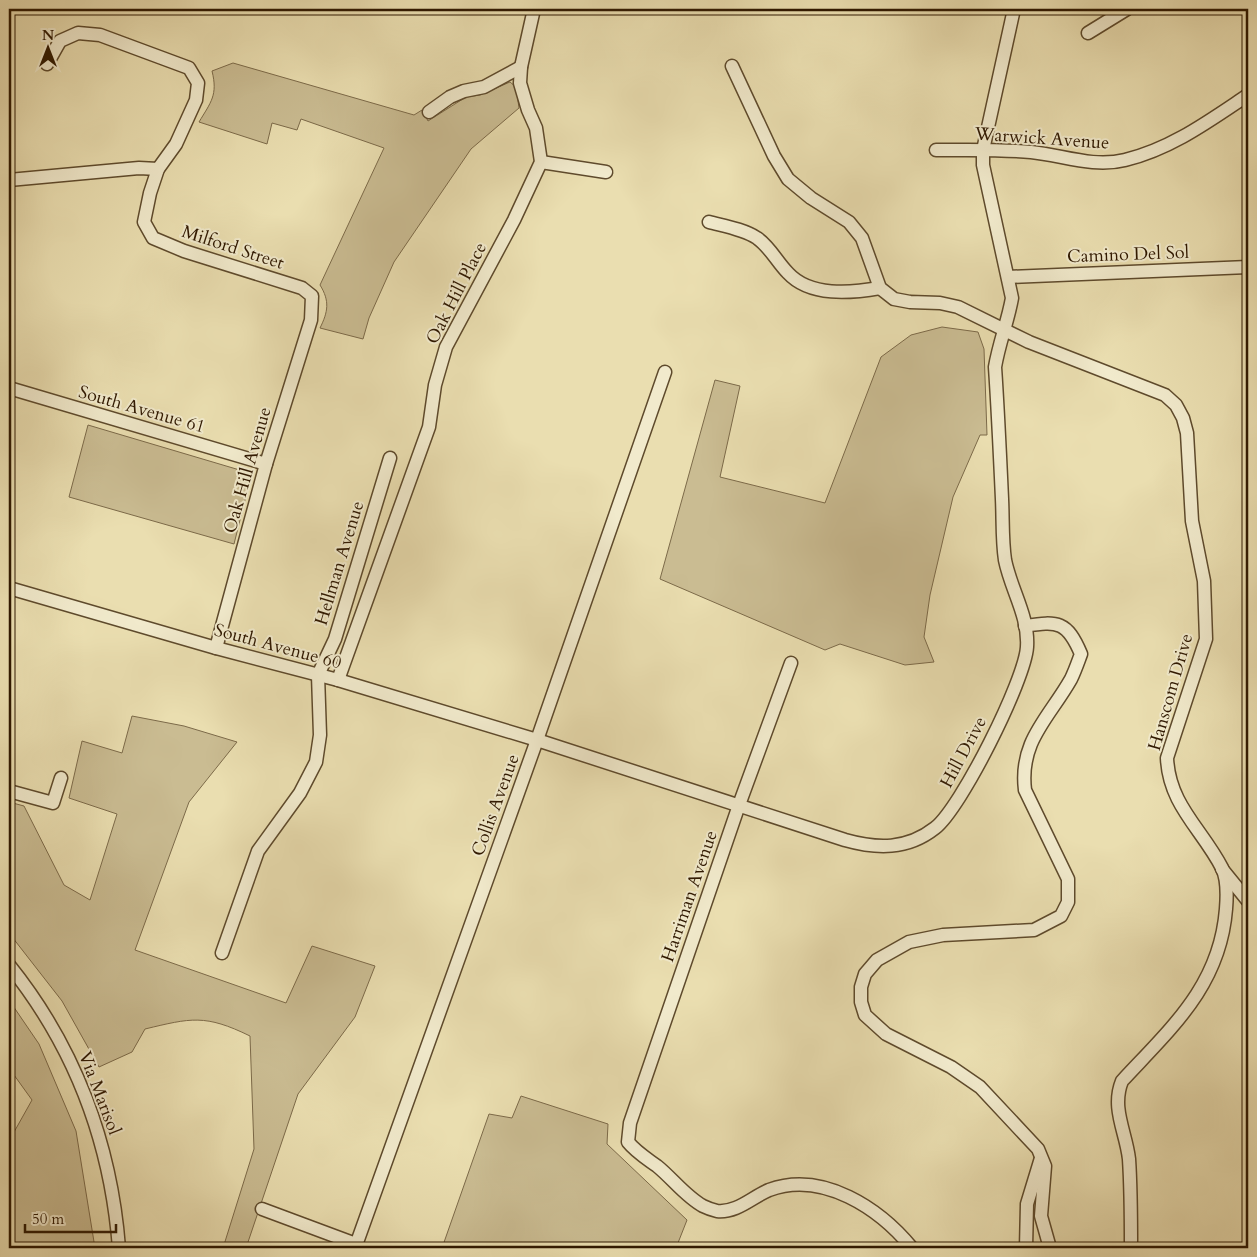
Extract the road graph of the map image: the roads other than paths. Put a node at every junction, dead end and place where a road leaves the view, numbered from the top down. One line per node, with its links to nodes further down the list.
1 (534, 9): 7 (street)
2 (1014, 9): 11 (street, Hill Drive)
3 (1127, 9): 4 (street)
4 (1088, 33)
5 (47, 64): 13 (street)
6 (732, 66): 19 (street)
7 (521, 67): 9 (street); 12 (street)
8 (1248, 95): 11 (street, Warwick Avenue)
9 (429, 112)
10 (936, 150): 11 (street, Warwick Avenue)
11 (983, 150): 18 (street, Hill Drive)
12 (541, 162): 14 (street); 31 (street, Oak Hill Place)
13 (158, 169): 15 (street); 20 (street, Milford Street)
14 (606, 172)
15 (9, 180)
16 (709, 222): 19 (street)
17 (1248, 267): 18 (street, Camino Del Sol)
18 (1008, 277): 21 (street, Hill Drive)
19 (880, 288): 21 (street, Hanscom Drive)
20 (312, 303): 25 (street, Oak Hill Avenue)
21 (1004, 330): 27 (street, Hill Drive); 36 (street, Hanscom Drive)
22 (665, 372): 32 (street, Collis Avenue)
23 (9, 388): 25 (street, South Avenue 61)
24 (390, 458): 30 (street, Hellman Avenue)
25 (266, 464): 28 (street, Oak Hill Avenue)
26 (9, 588): 28 (street, South Avenue 60)
27 (1025, 626): 35 (street, Hill Drive); 40 (street)
28 (216, 648): 30 (street, South Avenue 60)
29 (791, 663): 35 (street, Harriman Avenue)
30 (318, 675): 31 (street, South Avenue 60); 38 (street, Hellman Avenue)
31 (338, 680): 32 (street, South Avenue 60)
32 (537, 740): 35 (street, Hill Drive); 42 (street, Collis Avenue)
33 (61, 778): 34 (street)
34 (9, 791)
35 (739, 805): 44 (street, Harriman Avenue)
36 (1222, 869): 37 (street); 47 (street, Hanscom Drive)
37 (1248, 901)
38 (222, 953)
39 (9, 965): 43 (street, Via Marisol)
40 (1042, 1156): 45 (street); 46 (street)
41 (262, 1208): 42 (street)
42 (356, 1246)
43 (118, 1248)
44 (912, 1248)
45 (1026, 1248)
46 (1050, 1248)
47 (1131, 1248)

